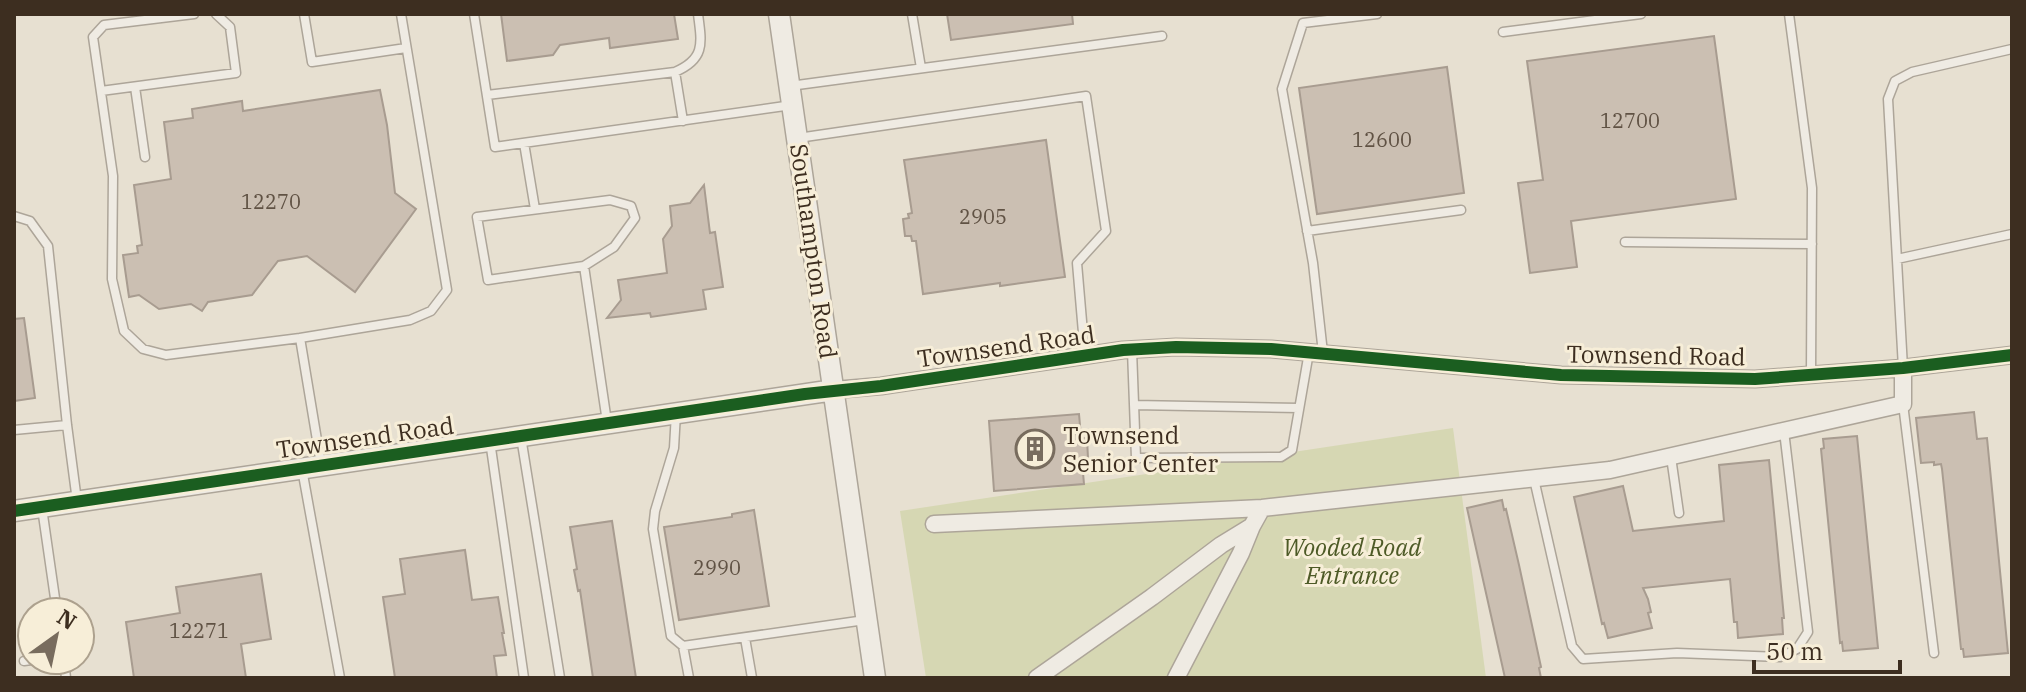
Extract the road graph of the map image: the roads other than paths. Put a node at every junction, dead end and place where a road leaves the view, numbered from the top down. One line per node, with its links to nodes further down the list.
1 (194, 14): 19 (lane)
2 (216, 14): 18 (lane)
3 (304, 14): 14 (lane)
4 (401, 14): 14 (lane)
5 (474, 14): 20 (lane)
6 (698, 14): 17 (lane)
7 (779, 14): 21 (street, Southampton Road)
8 (912, 14): 16 (lane)
9 (1377, 14): 29 (lane)
10 (1641, 14): 12 (lane)
11 (1789, 14): 32 (lane)
12 (1503, 32)
13 (1162, 36): 16 (lane)
14 (406, 48): 35 (lane)
15 (2012, 49): 33 (lane)
16 (921, 68): 21 (lane)
17 (675, 72): 20 (lane); 22 (lane)
18 (135, 87): 19 (lane); 25 (lane)
19 (101, 91): 35 (lane)
20 (487, 95): 24 (lane)
21 (791, 96): 22 (lane); 23 (street, Southampton Road)
22 (683, 121): 24 (lane)
23 (797, 139): 39 (lane); 42 (street, Southampton Road)
24 (524, 143): 26 (lane)
25 (145, 157)
26 (535, 209): 34 (lane); 34 (lane)
27 (1461, 210): 29 (lane)
28 (14, 216): 48 (lane)
29 (1307, 231): 37 (lane)
30 (2012, 234): 33 (lane)
31 (1625, 242): 32 (lane)
32 (1812, 244): 41 (lane)
33 (1897, 259): 40 (lane)
34 (584, 266): 47 (lane)
35 (300, 338): 54 (lane)
36 (1132, 350): 37 (street, Townsend Road); 39 (street, Townsend Road); 44 (lane)
37 (1316, 352): 41 (street, Townsend Road); 45 (lane)
38 (2012, 355): 40 (street, Townsend Road)
39 (1085, 356): 42 (street, Townsend Road)
40 (1903, 368): 41 (street, Townsend Road); 43 (street)
41 (1811, 375)
42 (834, 390): 46 (street, Townsend Road); 64 (street, Southampton Road)
43 (1903, 404): 50 (street); 67 (lane)
44 (1134, 405): 45 (lane); 45 (lane)
45 (1299, 408)
46 (676, 413): 47 (street, Townsend Road); 66 (lane)
47 (607, 423): 51 (street, Townsend Road)
48 (67, 425): 49 (lane); 56 (lane)
49 (14, 430)
50 (1784, 431): 53 (street); 55 (lane)
51 (521, 436): 52 (street, Townsend Road); 70 (lane)
52 (490, 440): 54 (street, Townsend Road); 69 (lane)
53 (1671, 457): 55 (street); 60 (lane)
54 (312, 467): 56 (street, Townsend Road); 68 (lane)
55 (1534, 479): 58 (street)
56 (77, 501): 57 (street, Townsend Road)
57 (42, 507): 59 (street, Townsend Road); 63 (lane)
58 (1262, 508): 61 (street); 62 (street)
59 (14, 511)
60 (1679, 513)
61 (934, 524)
62 (1252, 526): 74 (street); 75 (street)
63 (55, 596)
64 (866, 620): 65 (lane); 73 (street, Southampton Road)
65 (745, 638): 66 (lane); 72 (lane)
66 (683, 646): 71 (lane)
67 (1934, 653)
68 (340, 678)
69 (524, 678)
70 (560, 678)
71 (689, 678)
72 (752, 678)
73 (875, 678)
74 (1037, 678)
75 (1176, 678)

